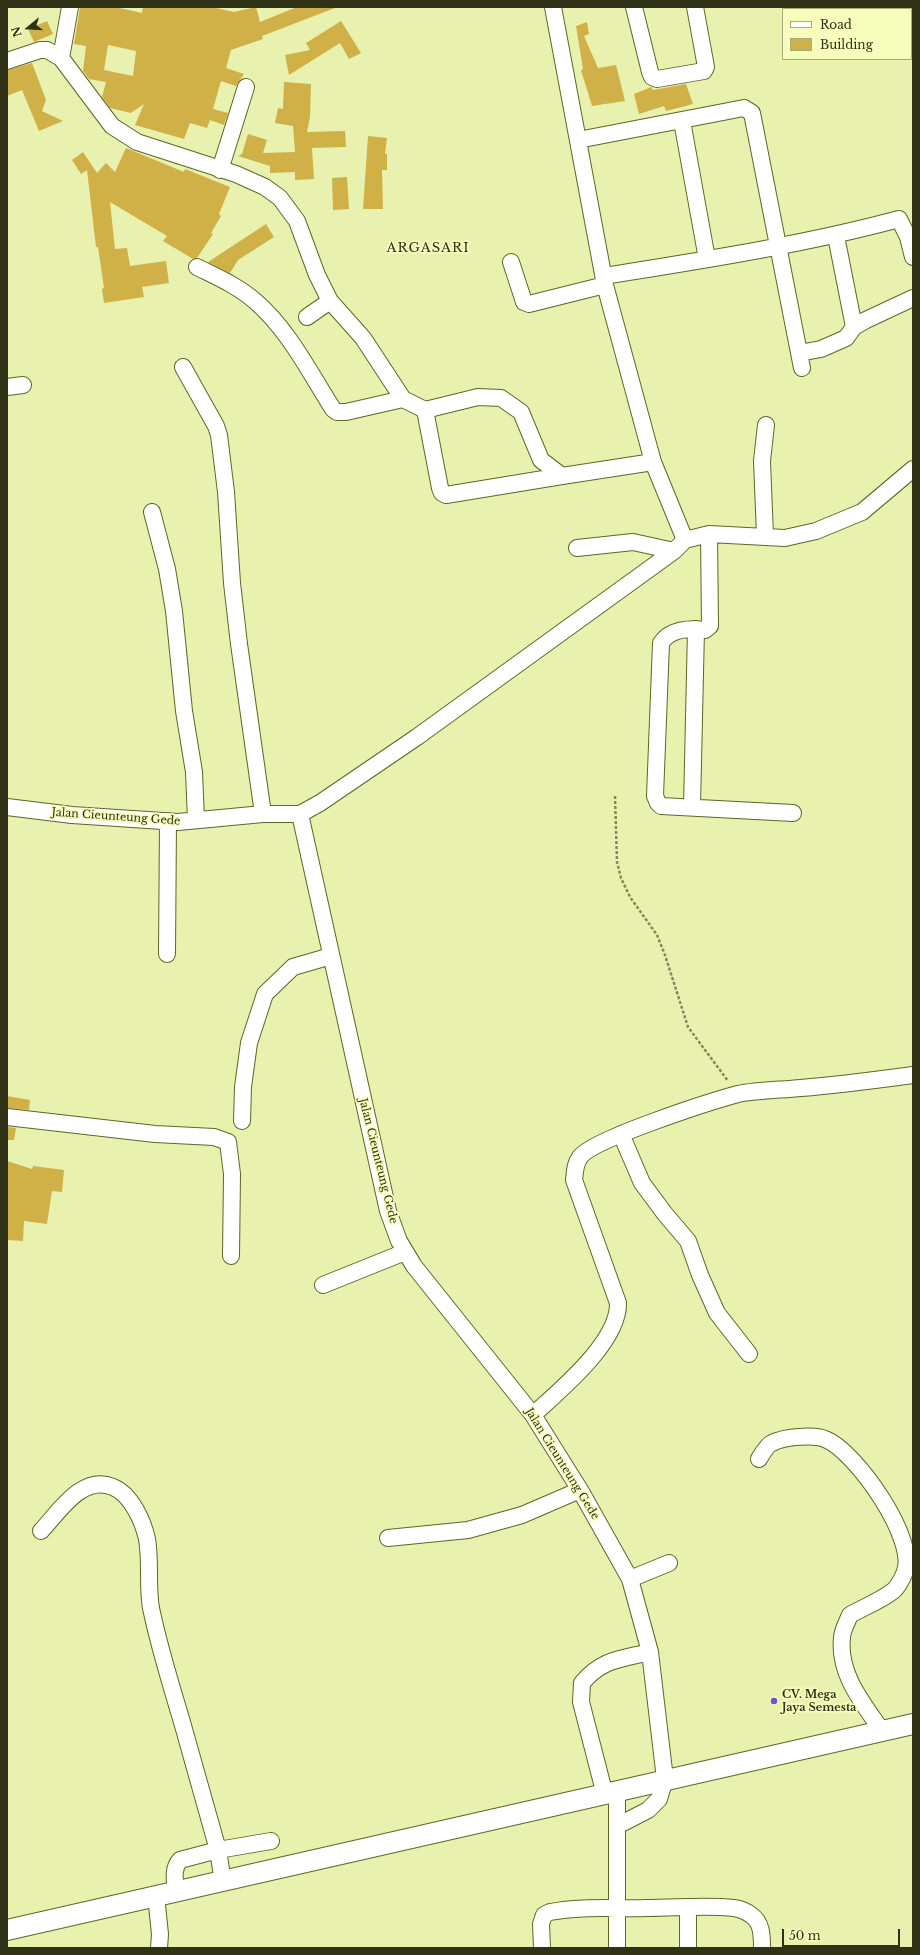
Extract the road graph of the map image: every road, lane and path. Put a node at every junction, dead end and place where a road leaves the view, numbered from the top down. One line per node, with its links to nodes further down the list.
1 (70, 7): 5 (street)
2 (553, 7): 9 (street)
3 (634, 7): 4 (street)
4 (694, 7)
5 (61, 58): 6 (street); 10 (street)
6 (7, 61)
7 (246, 87): 10 (street)
8 (682, 121): 9 (street); 12 (street); 14 (street)
9 (578, 140): 17 (street)
10 (220, 170): 19 (street)
11 (836, 236): 12 (street); 13 (street); 21 (street)
12 (778, 247): 14 (street); 21 (street)
13 (913, 258)
14 (707, 259): 17 (street)
15 (511, 262): 17 (street)
16 (197, 267): 25 (street)
17 (605, 280): 28 (street)
18 (913, 298): 21 (street)
19 (330, 301): 20 (street); 25 (street)
20 (308, 317)
21 (854, 328)
22 (183, 367): 41 (street)
23 (24, 385): 24 (street)
24 (7, 388)
25 (403, 400): 26 (street)
26 (425, 410): 30 (street); 30 (street)
27 (766, 425): 33 (street)
28 (653, 462): 30 (street); 34 (street)
29 (913, 469): 33 (street)
30 (562, 476)
31 (152, 512): 43 (street)
32 (709, 534): 33 (street); 34 (street); 36 (street)
33 (765, 536)
34 (680, 545): 35 (street); 42 (street)
35 (576, 548)
36 (696, 629): 39 (street); 39 (street)
37 (615, 796): 48 (path)
38 (7, 807): 44 (street, Jalan Cieunteung Gede)
39 (692, 807): 40 (street)
40 (794, 813)
41 (263, 814): 42 (street, Jalan Cieunteung Gede); 43 (street, Jalan Cieunteung Gede)
42 (300, 814): 46 (street, Jalan Cieunteung Gede)
43 (196, 820): 44 (street, Jalan Cieunteung Gede)
44 (168, 821): 45 (street)
45 (167, 954)
46 (331, 956): 50 (street); 52 (street, Jalan Cieunteung Gede)
47 (913, 1075): 48 (street)
48 (738, 1094): 51 (street)
49 (7, 1117): 53 (street)
50 (242, 1121)
51 (620, 1134): 55 (street); 56 (street)
52 (406, 1252): 54 (street); 56 (street, Jalan Cieunteung Gede)
53 (231, 1256)
54 (323, 1284)
55 (749, 1354)
56 (533, 1415): 58 (street, Jalan Cieunteung Gede)
57 (759, 1459): 65 (street)
58 (580, 1490): 60 (street); 62 (street, Jalan Cieunteung Gede)
59 (41, 1531): 70 (street)
60 (388, 1538)
61 (669, 1563): 62 (street)
62 (630, 1579): 63 (street, Jalan Cieunteung Gede)
63 (650, 1652): 66 (street, Jalan Cieunteung Gede); 67 (street)
64 (913, 1724): 65 (main road)
65 (882, 1730): 66 (main road)
66 (665, 1780): 67 (main road); 68 (street)
67 (611, 1793): 68 (street); 71 (main road)
68 (617, 1826): 75 (street)
69 (272, 1842): 70 (street)
70 (218, 1850): 71 (street); 72 (street)
71 (223, 1882): 72 (main road)
72 (176, 1892): 73 (main road)
73 (156, 1896): 76 (main road); 77 (street)
74 (688, 1908): 75 (street); 80 (street); 81 (street)
75 (617, 1909): 78 (street); 79 (street)
76 (7, 1930)
77 (159, 1948)
78 (542, 1948)
79 (617, 1948)
80 (688, 1948)
81 (762, 1948)

